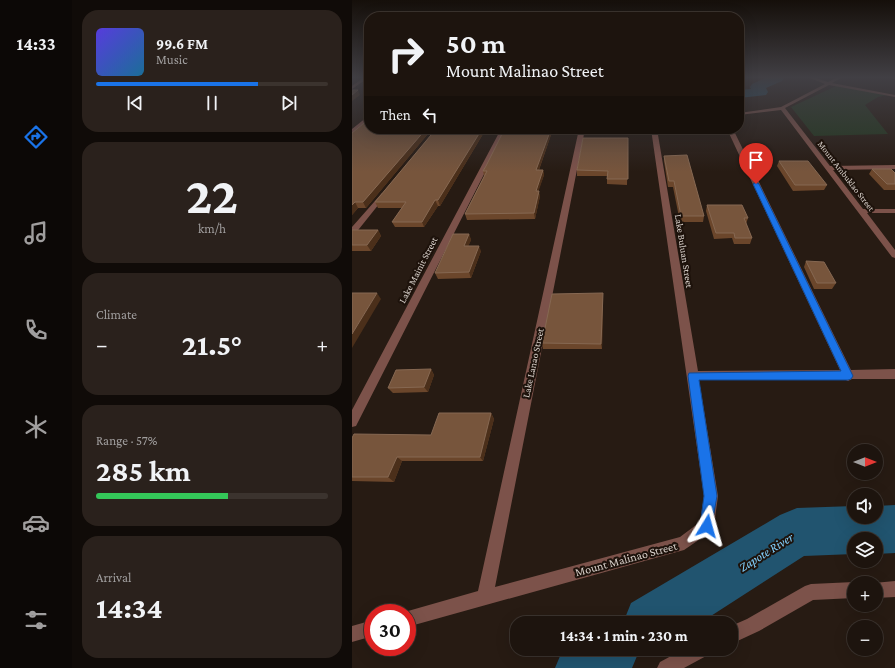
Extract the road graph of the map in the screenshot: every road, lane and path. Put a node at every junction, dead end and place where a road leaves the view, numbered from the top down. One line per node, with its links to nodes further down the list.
1 (774, 109): 3 (street)
2 (783, 109): 11 (street, Mount Ambuklao Street)
3 (744, 113)
4 (364, 122): 5 (street)
5 (352, 132)
6 (501, 134): 20 (street, Lake Mainit Street)
7 (581, 134): 24 (street, Lake Lanao Street)
8 (655, 134): 18 (street, Lake Buluan Street)
9 (732, 134): 19 (street)
10 (895, 167): 11 (street)
11 (827, 168): 13 (street, Mount Ambuklao Street)
12 (387, 190): 15 (street)
13 (861, 211): 14 (street); 16 (street, Mount Ambuklao Street)
14 (895, 211)
15 (352, 232)
16 (895, 255)
17 (895, 374): 19 (street)
18 (693, 376): 19 (street); 24 (street, Mount Malinao Street)
19 (848, 376)
20 (352, 422)
21 (895, 589): 23 (street)
22 (847, 590): 27 (street)
23 (883, 590)
24 (485, 596): 25 (street, Mount Malinao Street)
25 (416, 616)
26 (364, 631): 28 (street)
27 (738, 632)
28 (352, 634)
29 (689, 656): 30 (street)
30 (666, 668)

